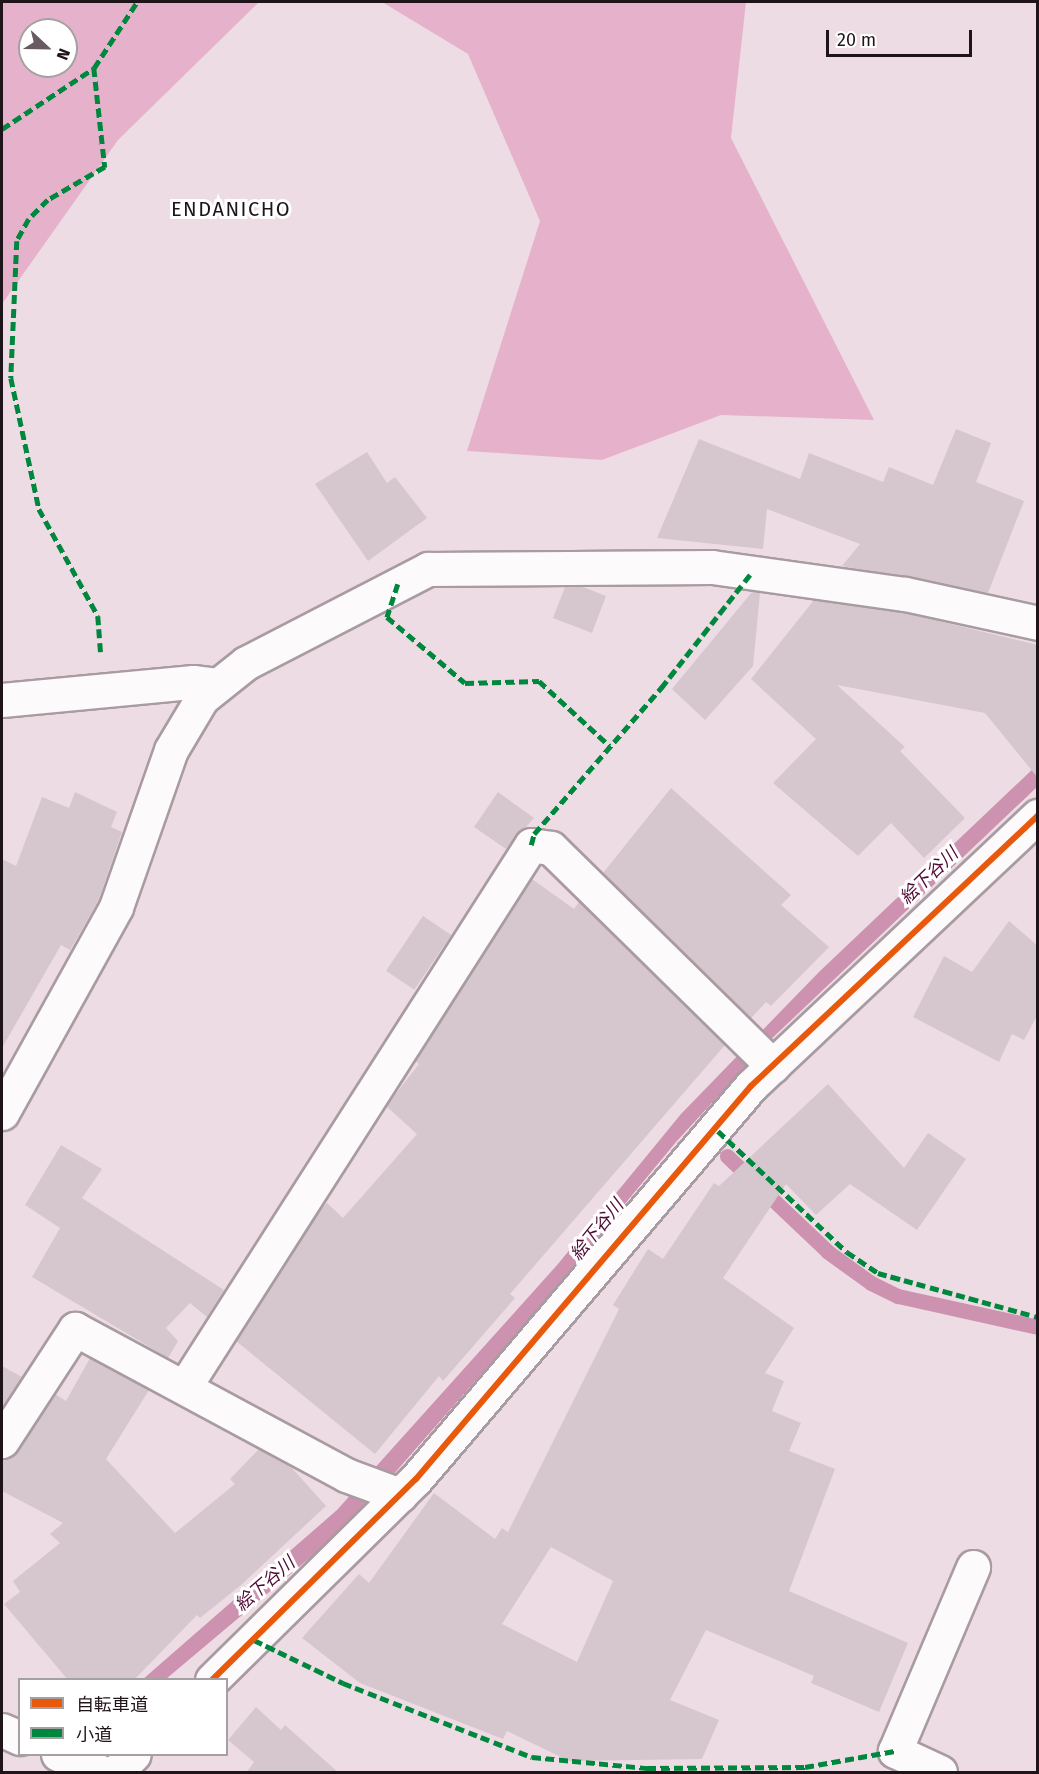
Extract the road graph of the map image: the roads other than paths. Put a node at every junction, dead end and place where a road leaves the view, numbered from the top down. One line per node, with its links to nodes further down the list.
1 (1038, 623): 2 (street)
2 (218, 685): 3 (street); 6 (street)
3 (2, 699)
4 (1038, 816): 5 (street)
5 (773, 1065): 7 (street); 9 (street)
6 (2, 1113)
7 (185, 1386): 8 (street); 9 (street)
8 (2, 1441)
9 (400, 1495): 11 (street)
10 (973, 1567): 18 (street)
11 (214, 1678)
12 (2, 1731): 13 (street)
13 (18, 1737)
14 (60, 1756): 16 (street)
15 (133, 1756): 17 (street)
16 (101, 1773)
17 (116, 1773)
18 (940, 1773)

